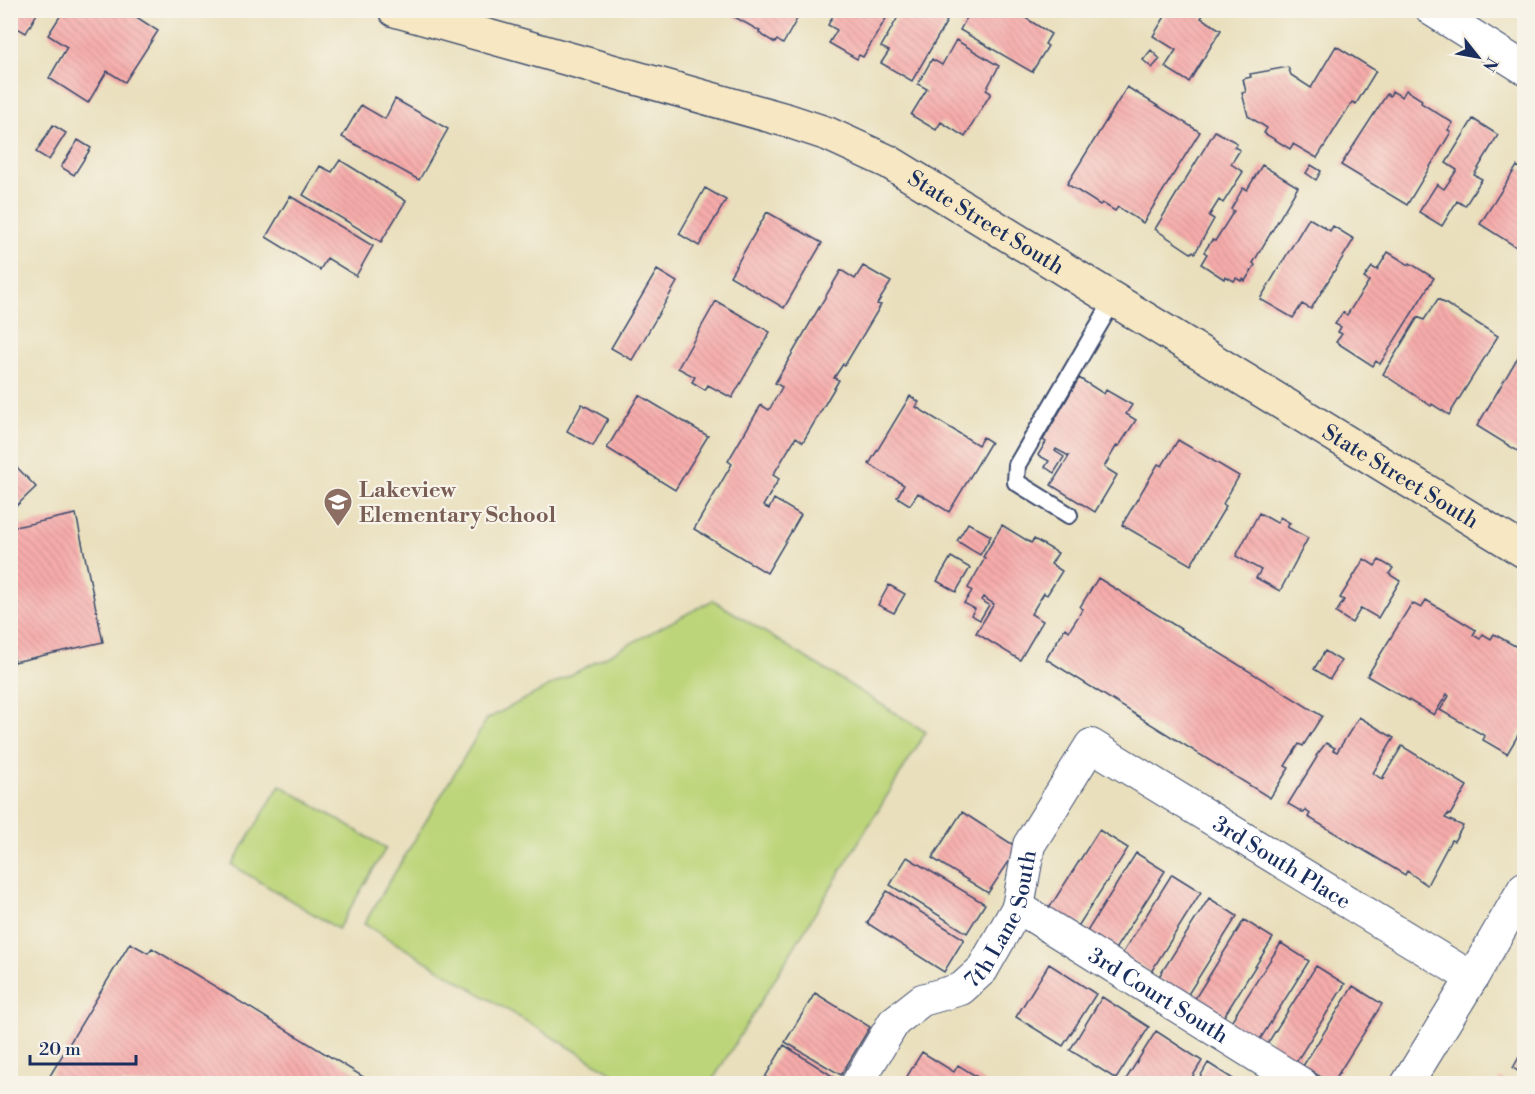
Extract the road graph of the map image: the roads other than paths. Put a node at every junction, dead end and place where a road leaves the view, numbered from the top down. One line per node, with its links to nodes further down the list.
1 (395, 10): 4 (street, State Street South)
2 (1432, 10): 3 (street)
3 (1524, 68)
4 (1114, 299): 5 (lane); 6 (street, State Street South)
5 (1069, 515)
6 (1524, 551)
7 (1091, 745): 9 (street, 7th Lane South); 10 (street, 3rd South Place)
8 (1524, 888): 10 (street)
9 (1018, 907): 11 (street, 7th Lane South); 12 (street, 3rd Court South)
10 (1472, 978): 13 (street)
11 (857, 1083)
12 (1302, 1083)
13 (1407, 1083)

